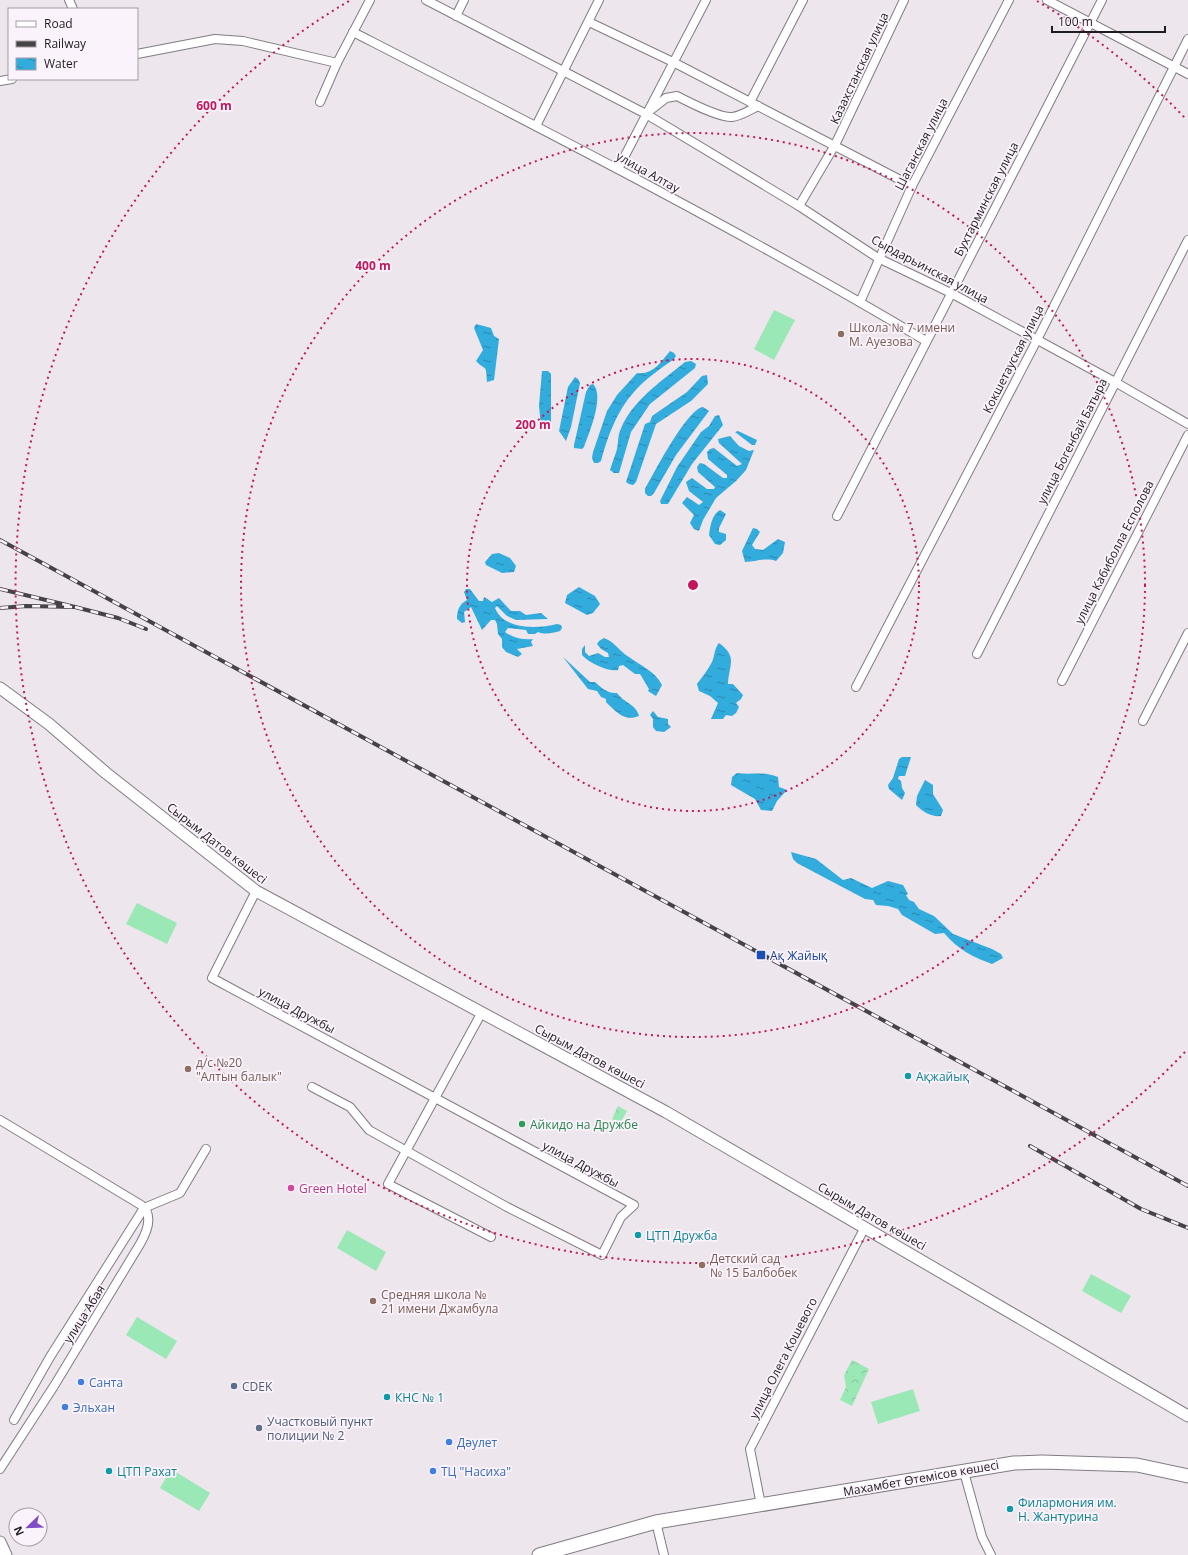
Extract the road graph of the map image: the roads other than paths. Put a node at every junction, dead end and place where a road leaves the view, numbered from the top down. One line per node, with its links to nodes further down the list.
1 (370, 0): 14 (street)
2 (426, 0): 11 (street)
3 (464, 0): 11 (street)
4 (599, 0): 12 (street)
5 (706, 0): 18 (street)
6 (803, 0): 23 (street)
7 (904, 0): 27 (street, Казахстанская улица)
8 (1009, 0): 29 (street, Шаганская улица)
9 (1047, 0): 13 (street)
10 (1102, 0): 13 (street, Бухтарминская улица)
11 (456, 16): 20 (street)
12 (588, 22): 18 (street); 20 (street)
13 (1090, 23): 19 (street); 33 (street, Бухтарминская улица)
14 (353, 32): 17 (street); 26 (street, улица Алтау)
15 (1188, 39): 19 (street, Кокшетауская улица)
16 (138, 54): 17 (street)
17 (337, 62): 22 (street)
18 (673, 62): 23 (street); 25 (street)
19 (1174, 67): 21 (street); 35 (street, Кокшетауская улица)
20 (563, 72): 25 (street); 26 (street)
21 (1188, 74)
22 (320, 102)
23 (750, 102): 24 (street)
24 (758, 106): 25 (street); 27 (street)
25 (646, 114): 28 (street); 30 (street, Сырдарьинская улица)
26 (536, 126): 28 (street, улица Алтау)
27 (835, 145): 29 (street); 30 (street, Казахстанская улица)
28 (618, 169): 34 (street, улица Алтау)
29 (912, 186): 32 (street, Шаганская улица)
30 (799, 206): 32 (street, Сырдарьинская улица)
31 (1188, 240): 37 (street, улица Богенбай Батыра)
32 (878, 258): 33 (street, Сырдарьинская улица); 34 (street, Шаганская улица)
33 (951, 293): 35 (street, Сырдарьинская улица); 36 (street, Бухтарминская улица)
34 (860, 302): 36 (street, улица Алтау)
35 (1037, 340): 37 (street, Сырдарьинская улица); 44 (street, Кокшетауская улица)
36 (926, 342): 40 (street, Бухтарминская улица)
37 (1115, 382): 38 (street, Сырдарьинская улица); 42 (street, улица Богенбай Батыра)
38 (1188, 424)
39 (1188, 435): 43 (street, улица Кабиболла Есполова)
40 (837, 516)
41 (1188, 632): 46 (street)
42 (977, 654)
43 (1062, 681)
44 (856, 687)
45 (0, 688): 47 (main road, Сырым Датов көшесі)
46 (1143, 721)
47 (256, 891): 48 (main road, Сырым Датов көшесі); 50 (street, улица Дружбы)
48 (482, 1012): 50 (street); 55 (main road, Сырым Датов көшесі)
49 (312, 1087): 53 (street, улица Дружбы)
50 (434, 1099): 53 (street); 53 (street, улица Дружбы)
51 (0, 1120): 54 (street)
52 (206, 1149): 54 (street)
53 (407, 1151): 56 (street)
54 (144, 1208): 58 (street, улица Абая); 59 (street, улица Абая)
55 (865, 1227): 57 (main road, Сырым Датов көшесі); 62 (street, улица Олега Кошевого)
56 (491, 1237)
57 (1188, 1416)
58 (14, 1420)
59 (0, 1469)
60 (964, 1472): 61 (main road, Махамбет Өтемісов көшесі); 62 (main road, Махамбет Өтемісов көшесі); 68 (street)
61 (1188, 1476)
62 (761, 1505): 63 (main road, Махамбет Өтемісов көшесі)
63 (656, 1522): 66 (main road, Махамбет Өтемісов көшесі); 67 (street)
64 (0, 1542): 65 (main road)
65 (6, 1555)
66 (539, 1555)
67 (664, 1555)
68 (991, 1555)

